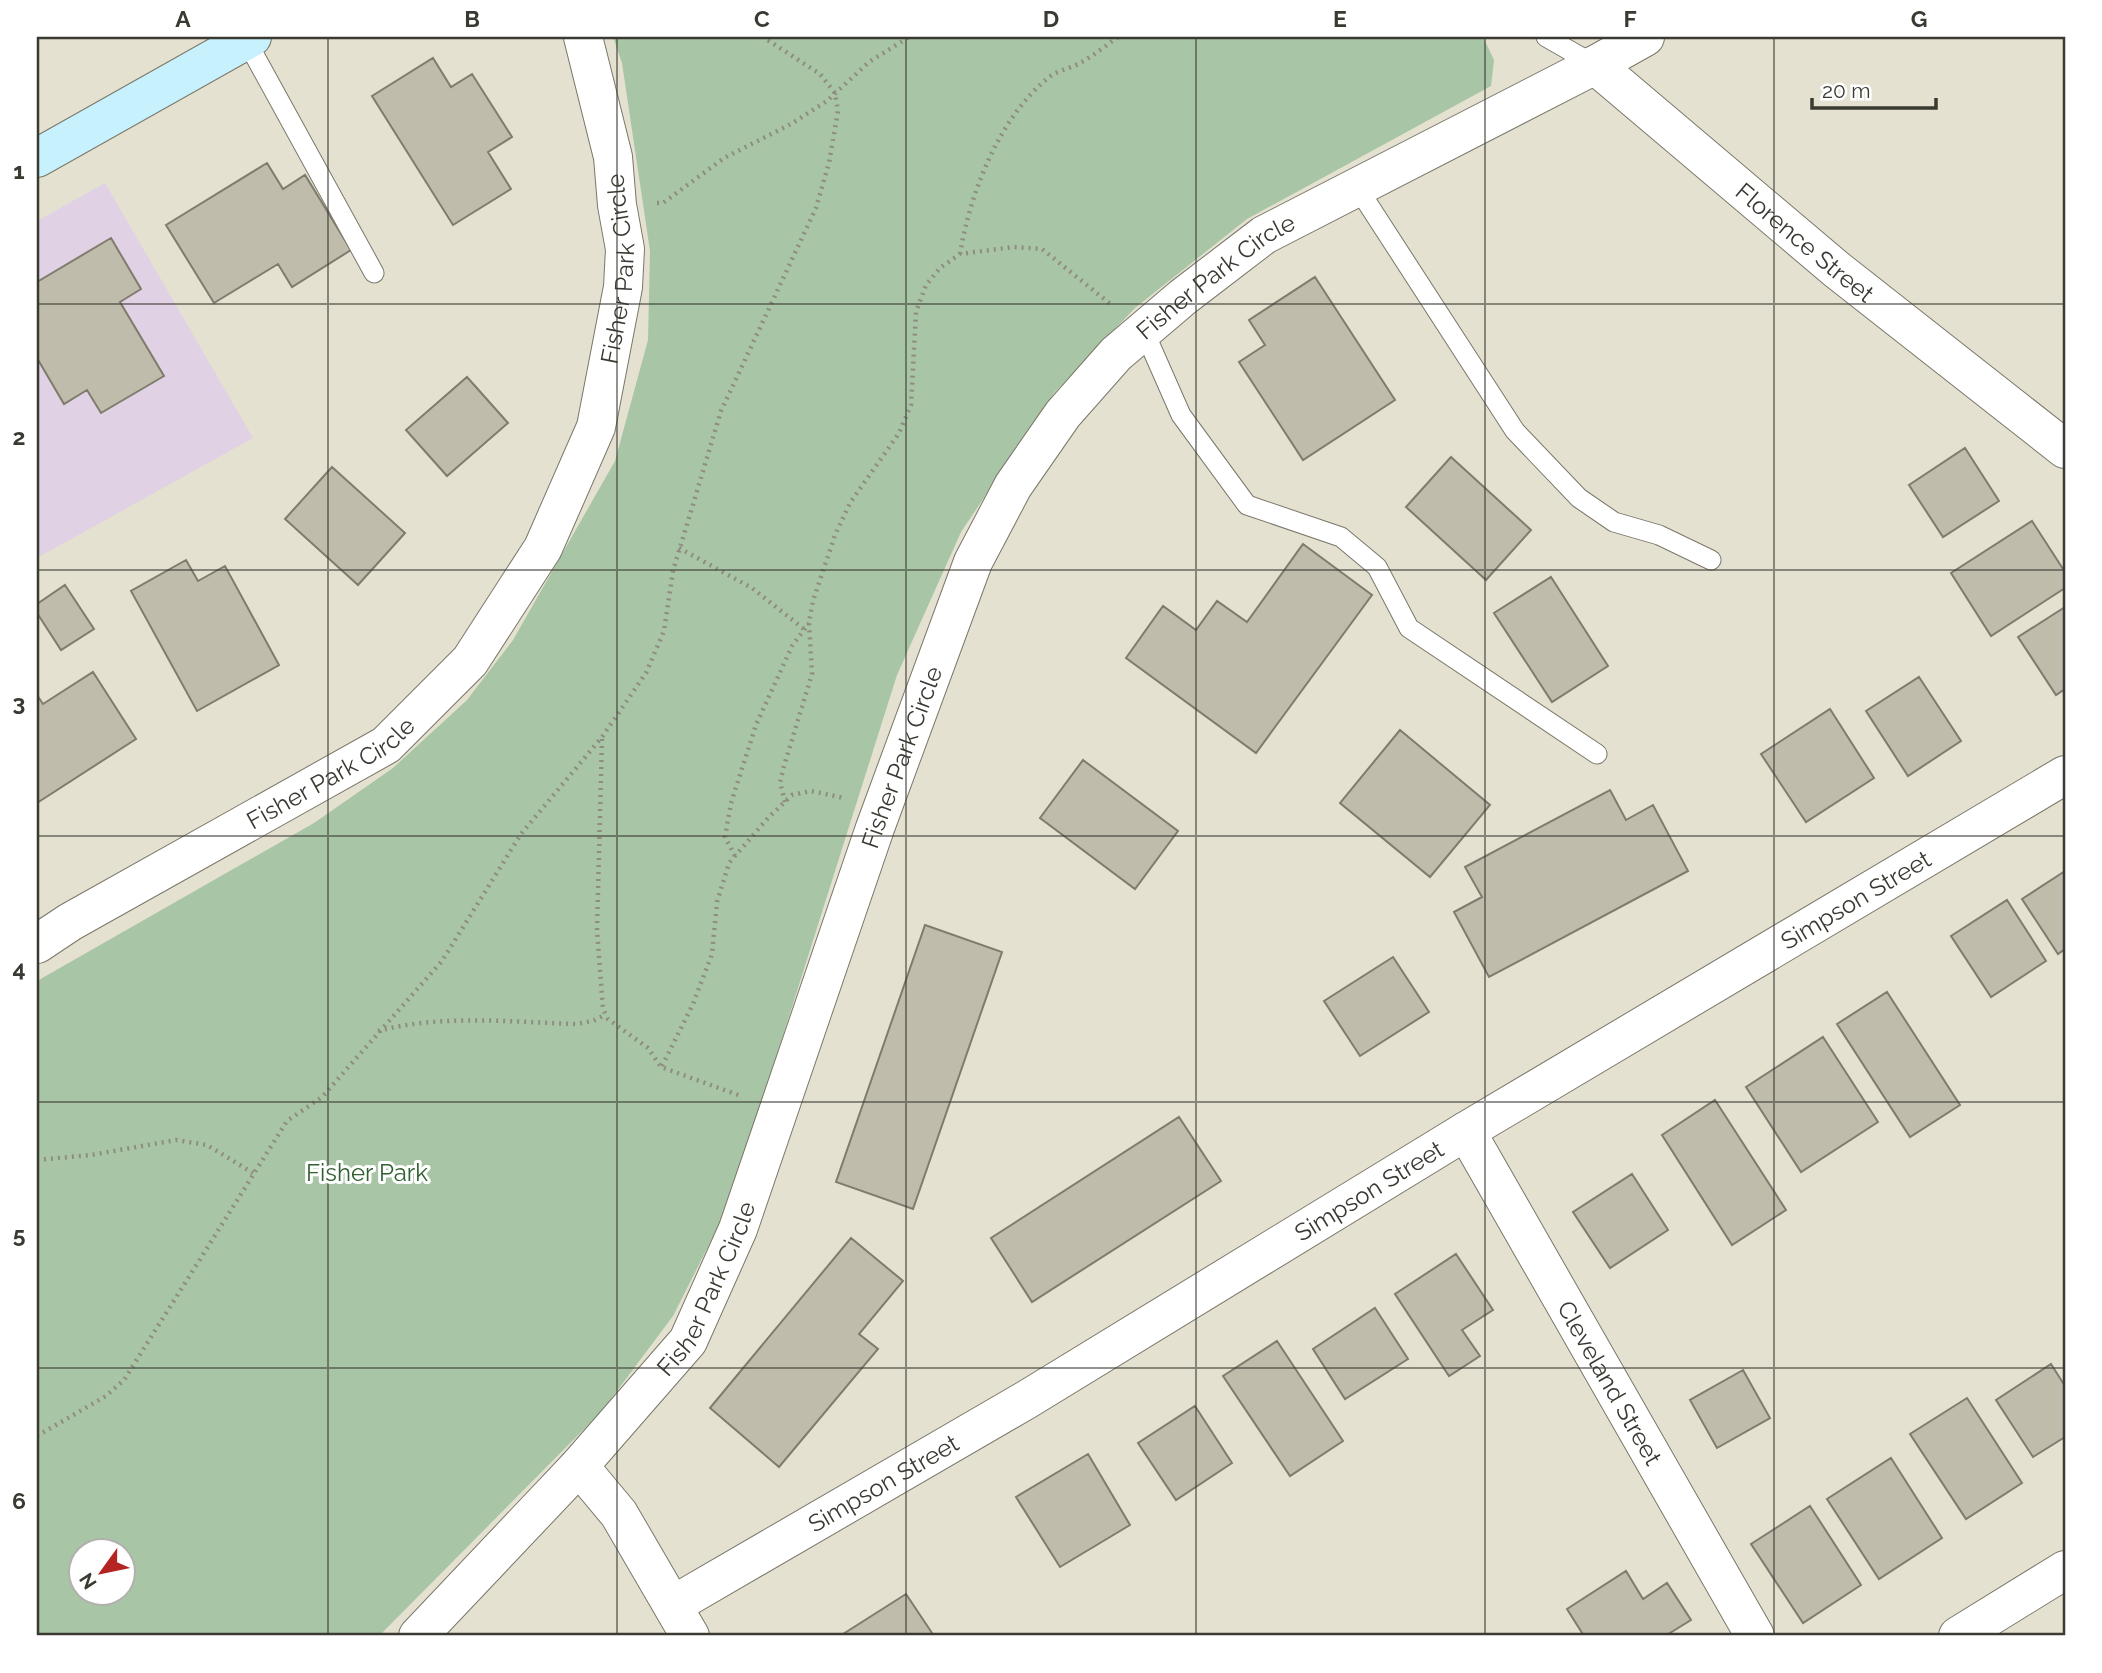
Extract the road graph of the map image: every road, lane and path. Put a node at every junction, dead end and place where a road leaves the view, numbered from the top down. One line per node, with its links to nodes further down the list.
1 (583, 37): 12 (street, Fisher Park Circle)
2 (763, 37): 9 (path)
3 (909, 37): 9 (path)
4 (1118, 37): 13 (path)
5 (1546, 37): 8 (lane, Florence Street)
6 (1645, 37): 8 (street, Fisher Park Circle)
7 (249, 38): 10 (main road); 14 (lane)
8 (1595, 65): 11 (street, Fisher Park Circle); 16 (street, Florence Street)
9 (835, 93): 12 (path); 17 (path)
10 (37, 158)
11 (1357, 187): 15 (street, Fisher Park Circle); 18 (lane)
12 (617, 205): 27 (street, Fisher Park Circle)
13 (960, 254): 15 (path); 19 (path)
14 (374, 273)
15 (1144, 331): 22 (lane); 25 (street, Fisher Park Circle)
16 (2065, 449)
17 (679, 548): 20 (path); 21 (path)
18 (1711, 560)
19 (809, 622): 20 (path); 24 (path)
20 (804, 629): 26 (path)
21 (603, 737): 28 (path); 29 (path)
22 (1597, 754)
23 (2065, 775): 32 (street, Simpson Street)
24 (785, 802): 25 (path); 26 (path)
25 (883, 805): 31 (street, Fisher Park Circle)
26 (735, 856): 30 (path)
27 (37, 944)
28 (605, 1015): 29 (path); 30 (path)
29 (377, 1032): 34 (path)
30 (661, 1067): 31 (path)
31 (778, 1110): 36 (street, Fisher Park Circle)
32 (1466, 1131): 38 (street, Simpson Street); 40 (street, Cleveland Street)
33 (37, 1160): 34 (path)
34 (253, 1173): 35 (path)
35 (37, 1436)
36 (579, 1466): 38 (street); 39 (street, Fisher Park Circle)
37 (2065, 1570): 41 (street)
38 (682, 1621)
39 (418, 1636)
40 (1755, 1636)
41 (1958, 1636)

